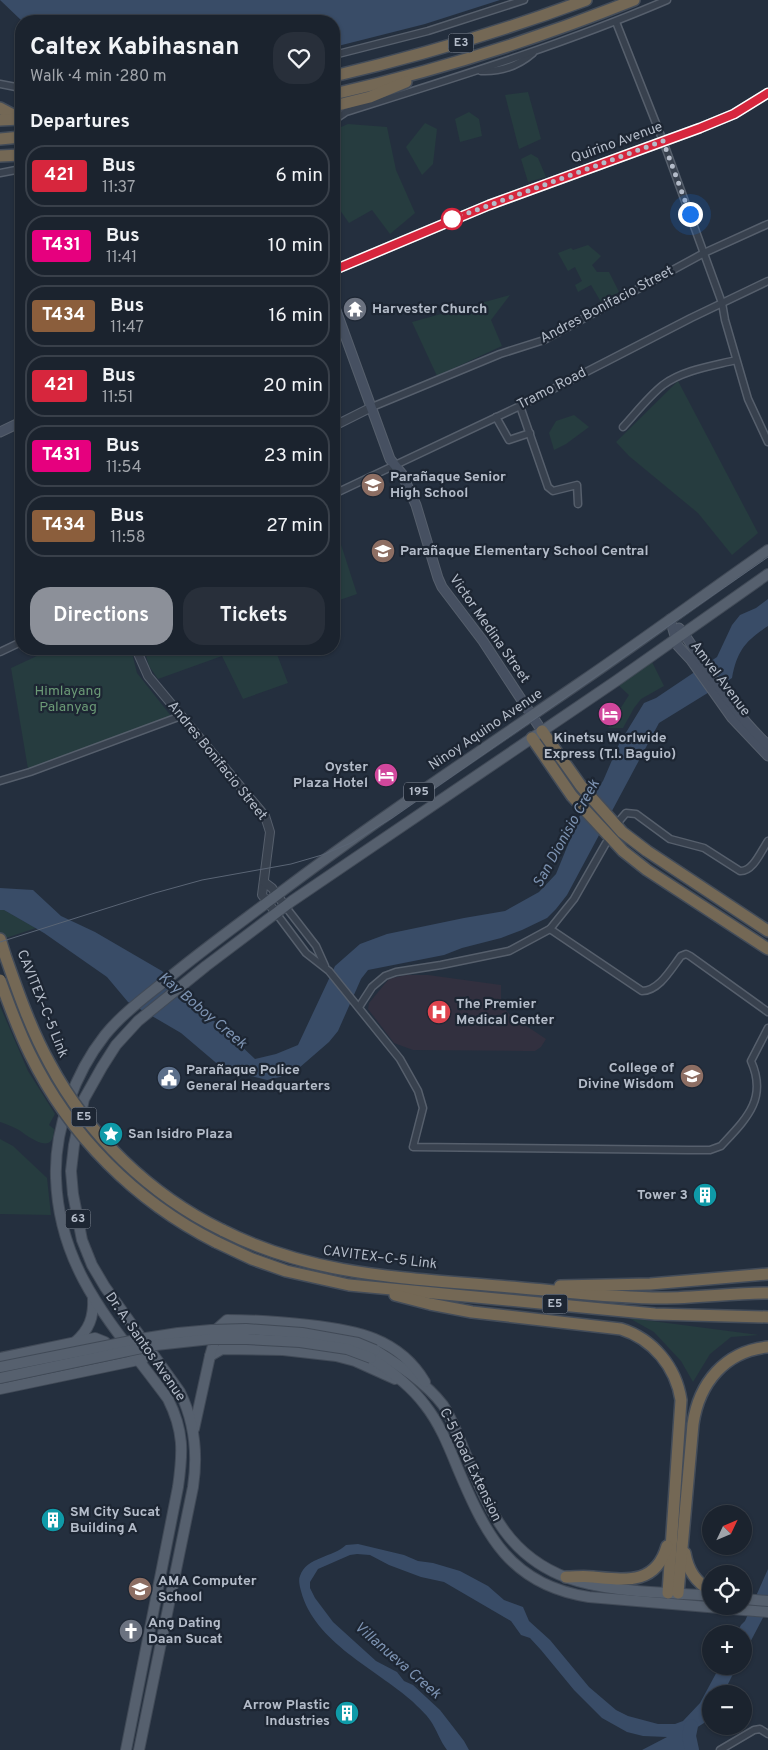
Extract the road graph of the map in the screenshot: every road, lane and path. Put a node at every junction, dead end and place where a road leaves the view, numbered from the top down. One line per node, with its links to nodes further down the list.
1 (524, 0): 6 (street)
2 (586, 0): 8 (highway, E3)
3 (634, 0): 7 (highway, E3)
4 (667, 0): 5 (street)
5 (616, 22): 16 (street); 21 (street)
6 (340, 53)
7 (447, 65): 11 (highway, E3); 13 (highway)
8 (340, 74)
9 (0, 84): 10 (street)
10 (15, 87)
11 (340, 92)
12 (768, 93): 21 (main road, Quirino Avenue)
13 (340, 104)
14 (0, 108): 15 (highway)
15 (15, 116)
16 (340, 116)
17 (15, 119): 18 (highway)
18 (0, 120)
19 (15, 138): 20 (highway)
20 (0, 139)
21 (663, 141): 27 (street); 28 (main road, Quirino Avenue)
22 (15, 155): 23 (highway)
23 (0, 156)
24 (15, 169): 25 (street)
25 (0, 173)
26 (768, 224): 27 (street, Andres Bonifacio Street)
27 (704, 253): 30 (street); 34 (street, Andres Bonifacio Street)
28 (340, 267)
29 (768, 281): 30 (street, Tramo Road)
30 (722, 303): 32 (street); 33 (street, Tramo Road)
31 (340, 320): 34 (main road, Victor Medina Street)
32 (736, 360): 38 (street); 41 (street)
33 (520, 406): 35 (street, Tramo Road); 40 (street)
34 (372, 408): 36 (street, Andres Bonifacio Street); 42 (main road, Victor Medina Street)
35 (496, 417): 40 (street); 42 (street, Tramo Road)
36 (340, 423)
37 (15, 425): 39 (main road)
38 (623, 427)
39 (0, 432)
40 (530, 433): 44 (street)
41 (768, 442)
42 (394, 465): 43 (street, Tramo Road); 54 (main road, Victor Medina Street)
43 (340, 491)
44 (578, 504)
45 (768, 550): 47 (main road, Ninoy Aquino Avenue / 195)
46 (768, 574): 48 (main road, 195)
47 (670, 619): 48 (main road, Amvel Avenue); 54 (main road, Ninoy Aquino Avenue / 195)
48 (680, 636): 52 (main road, Amvel Avenue); 52 (main road, Amvel Avenue); 56 (main road, 195)
49 (15, 645): 50 (street)
50 (0, 652)
51 (139, 655): 55 (street, Andres Bonifacio Street)
52 (696, 660): 53 (main road, Amvel Avenue)
53 (719, 693): 57 (main road, Amvel Avenue); 58 (main road, Amvel Avenue)
54 (532, 715): 56 (main road, Victor Medina Street); 64 (main road, Ninoy Aquino Avenue / 195)
55 (181, 716): 59 (street); 63 (street, Andres Bonifacio Street)
56 (537, 734): 60 (highway); 61 (highway); 66 (main road, 195)
57 (768, 745)
58 (768, 756)
59 (0, 781)
60 (615, 820): 62 (street); 69 (highway)
61 (605, 838): 68 (street); 71 (highway)
62 (768, 841)
63 (264, 882): 64 (street); 65 (street, Andres Bonifacio Street)
64 (277, 895): 65 (main road, Ninoy Aquino Avenue / 195); 66 (street)
65 (267, 902): 67 (street); 75 (main road, Ninoy Aquino Avenue / 63)
66 (285, 906): 67 (main road, 195); 72 (street)
67 (276, 913): 72 (street); 79 (main road, Dr. A. Santos Avenue / 63)
68 (550, 929): 74 (street); 76 (street)
69 (768, 931)
70 (0, 939): 84 (highway, CAVITEX–C-5 Link / E5, bridge)
71 (768, 949)
72 (328, 969): 74 (street)
73 (0, 980): 83 (highway, CAVITEX–C-5 Link / E5, bridge)
74 (356, 1004): 77 (street)
75 (128, 1011): 78 (main road, Dr. A. Santos Avenue / 63)
76 (768, 1012)
77 (768, 1028)
78 (79, 1075): 79 (main road); 80 (main road, Dr. A. Santos Avenue / 63)
79 (93, 1081): 81 (main road, Dr. A. Santos Avenue / 63)
80 (59, 1142): 81 (main road); 86 (main road, Dr. A. Santos Avenue / 63)
81 (74, 1145): 93 (main road, Dr. A. Santos Avenue / 63)
82 (768, 1274): 84 (highway)
83 (365, 1287): 87 (highway, CAVITEX–C-5 Link / E5); 104 (highway)
84 (531, 1288): 85 (highway, CAVITEX–C-5 Link / E5)
85 (768, 1293)
86 (93, 1297): 89 (main road); 96 (main road, Dr. A. Santos Avenue / 63)
87 (768, 1317)
88 (250, 1320): 91 (main road); 94 (main road); 102 (main road)
89 (74, 1343): 95 (main road); 98 (main road)
90 (768, 1347): 105 (highway)
91 (246, 1350): 94 (main road); 100 (main road)
92 (373, 1354): 97 (main road, C-5 Road Extension, bridge); 99 (main road, C-5 Road Extension, bridge); 100 (main road, C-5 Road Extension); 102 (main road, C-5 Road Extension)
93 (154, 1356): 96 (main road); 103 (main road, Dr. A. Santos Avenue / 63)
94 (210, 1356): 103 (main road)
95 (0, 1358)
96 (139, 1360): 98 (main road); 110 (main road, Dr. A. Santos Avenue / 63)
97 (0, 1367)
98 (99, 1369): 101 (main road)
99 (0, 1378)
100 (405, 1383): 114 (main road, C-5 Road Extension)
101 (0, 1389)
102 (429, 1390): 106 (main road, C-5 Road Extension)
103 (193, 1432): 113 (main road, Dr. A. Santos Avenue / 63)
104 (672, 1528): 106 (highway); 108 (highway)
105 (684, 1539): 107 (highway); 108 (highway)
106 (566, 1577): 108 (main road, C-5 Road Extension)
107 (702, 1585)
108 (673, 1593): 109 (main road, C-5 Road Extension)
109 (702, 1595)
110 (155, 1600): 113 (main road); 115 (main road, Dr. A. Santos Avenue / 63)
111 (752, 1600): 112 (main road)
112 (768, 1601)
113 (169, 1603): 116 (main road, Dr. A. Santos Avenue / 63)
114 (768, 1612)
115 (135, 1706): 116 (main road); 118 (main road, Dr. A. Santos Avenue / 63)
116 (147, 1709): 119 (main road, Dr. A. Santos Avenue / 63)
117 (768, 1734): 120 (street)
118 (126, 1750)
119 (139, 1750)
120 (720, 1750)

